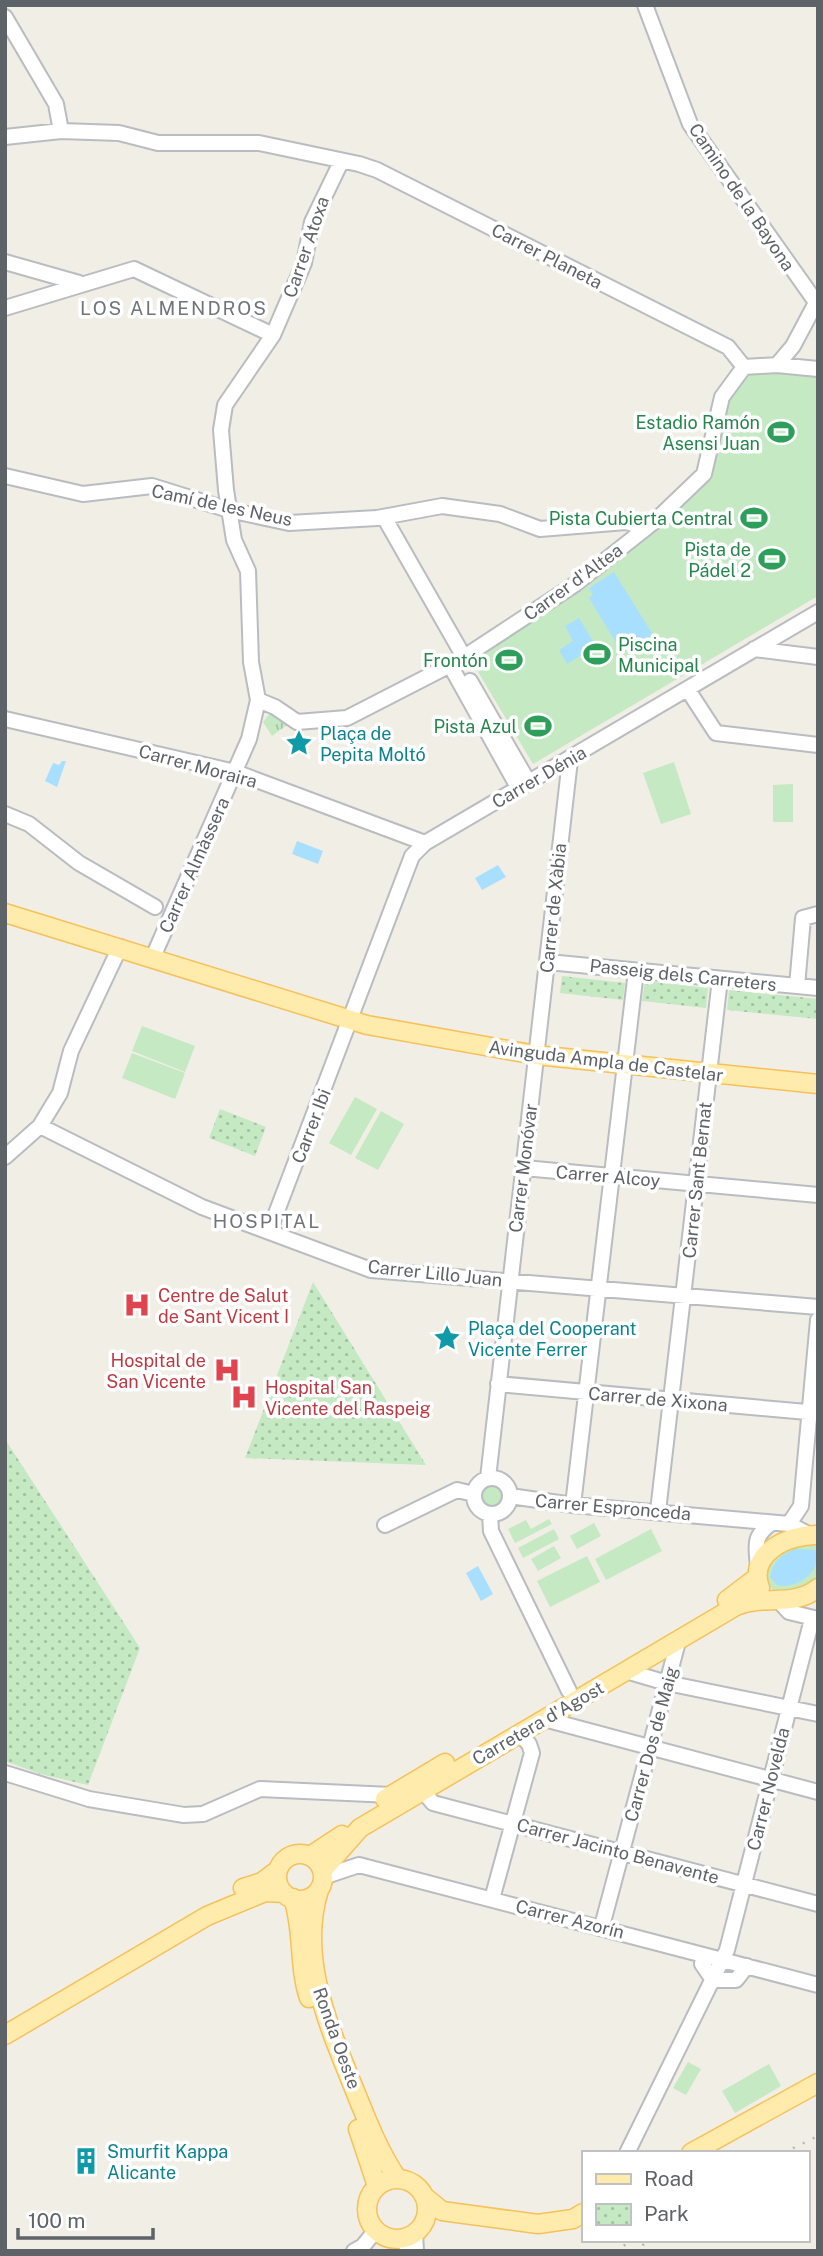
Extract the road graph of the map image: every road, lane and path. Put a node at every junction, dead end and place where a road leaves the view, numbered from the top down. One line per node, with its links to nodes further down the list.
1 (645, 5): 8 (street, Camino de la Bayona)
2 (5, 17): 3 (street)
3 (61, 131): 4 (street, Carrer Planeta); 5 (street, Carrer Planeta)
4 (5, 137)
5 (341, 162): 10 (street, Carrer Atoxa); 12 (street, Carrer Planeta)
6 (5, 262): 7 (street)
7 (80, 283): 9 (street); 10 (street)
8 (817, 302): 11 (street)
9 (5, 308)
10 (273, 335): 15 (street, Carrer Atoxa)
11 (777, 365): 12 (street); 13 (street)
12 (744, 367): 17 (street, Carrer d'Altea)
13 (818, 369)
14 (5, 476): 15 (street, Camí de les Neus)
15 (229, 510): 16 (street, Camí de les Neus); 23 (street, Carrer Atoxa)
16 (384, 517): 17 (street, Camí de les Neus); 21 (street)
17 (646, 528): 21 (street, Carrer d'Altea)
18 (818, 612): 19 (street, Carrer Dénia)
19 (754, 649): 20 (street); 22 (street, Carrer Dénia)
20 (818, 657)
21 (457, 661): 23 (street, Carrer d'Altea); 28 (street)
22 (688, 690): 25 (street); 26 (street, Carrer Dénia)
23 (258, 700): 27 (street, Carrer Atoxa)
24 (5, 719): 27 (street, Carrer Moraira)
25 (818, 745)
26 (570, 760): 28 (street, Carrer Dénia); 36 (street, Carrer de Xàbia)
27 (235, 772): 30 (street, Carrer Moraira); 35 (street, Carrer Almàssera)
28 (524, 786): 30 (street, Carrer Dénia)
29 (5, 814): 31 (street)
30 (425, 843): 41 (street, Carrer Dénia)
31 (155, 907)
32 (5, 913): 34 (main road, Avinguda Ampla de Castelar)
33 (818, 914): 39 (street)
34 (120, 947): 35 (main road, Avinguda Ampla de Castelar); 46 (street)
35 (153, 957): 41 (main road, Avinguda Ampla de Castelar)
36 (548, 962): 37 (street, Passeig dels Carreters); 42 (street, Carrer de Xàbia)
37 (636, 971): 38 (street, Passeig dels Carreters); 43 (street)
38 (720, 979): 39 (street, Passeig dels Carreters); 44 (street, Carrer Sant Bernat)
39 (797, 986): 40 (street, Passeig dels Carreters)
40 (818, 988)
41 (352, 1020): 42 (main road, Avinguda Ampla de Castelar); 52 (street, Carrer Ibi)
42 (536, 1055): 43 (main road, Avinguda Ampla de Castelar); 48 (street, Carrer Monóvar)
43 (624, 1064): 44 (main road, Avinguda Ampla de Castelar); 49 (street)
44 (709, 1074): 45 (main road, Avinguda Ampla de Castelar); 50 (street, Carrer Sant Bernat)
45 (818, 1084)
46 (40, 1126): 47 (street); 52 (street, Carrer Lillo Juan)
47 (5, 1157)
48 (524, 1168): 49 (street, Carrer Alcoy); 53 (street, Carrer Monóvar)
49 (611, 1177): 50 (street, Carrer Alcoy); 54 (street)
50 (696, 1184): 51 (street, Carrer Alcoy); 55 (street, Carrer Sant Bernat)
51 (818, 1195)
52 (269, 1232): 53 (street, Carrer Lillo Juan)
53 (508, 1281): 54 (street, Carrer Lillo Juan); 58 (street, Carrer Monóvar)
54 (598, 1289): 55 (street, Carrer Lillo Juan); 59 (street)
55 (684, 1297): 56 (street, Carrer Lillo Juan); 60 (street, Carrer Sant Bernat)
56 (818, 1307)
57 (818, 1320): 61 (street)
58 (498, 1384): 59 (street, Carrer de Xixona); 62 (street, Carrer Monóvar)
59 (586, 1393): 60 (street, Carrer de Xixona); 65 (street)
60 (672, 1400): 61 (street, Carrer de Xixona); 66 (street, Carrer Sant Bernat)
61 (814, 1413): 70 (street)
62 (488, 1478): 63 (street); 64 (street)
63 (474, 1494): 67 (street); 71 (street)
64 (510, 1496): 65 (street, Carrer Espronceda); 67 (street)
65 (573, 1505): 66 (street, Carrer Espronceda)
66 (658, 1511): 68 (street, Carrer Espronceda)
67 (490, 1514): 81 (street)
68 (715, 1517): 69 (street, Carrer Espronceda); 73 (street, Carrer Espronceda)
69 (772, 1523): 70 (street, Carrer Espronceda); 73 (street)
70 (789, 1524): 72 (street, Carrer Espronceda)
71 (385, 1525)
72 (814, 1535): 74 (main road, Carretera d'Agost)
73 (754, 1543): 74 (street)
74 (757, 1573): 76 (main road); 81 (main road, Carretera d'Agost)
75 (818, 1588): 76 (main road, Carretera d'Agost)
76 (774, 1599): 77 (street); 78 (main road, Carretera d'Agost)
77 (815, 1619): 82 (street, Carrer Novelda)
78 (678, 1642): 79 (main road, Carretera d'Agost); 80 (street, Carrer Dos de Maig)
79 (626, 1671): 80 (street); 81 (main road, Carretera d'Agost)
80 (667, 1683): 82 (street); 86 (street, Carrer Dos de Maig)
81 (572, 1696): 84 (main road, Carretera d'Agost); 91 (main road, Carretera d'Agost)
82 (789, 1708): 83 (street); 88 (street, Carrer Novelda)
83 (818, 1714)
84 (544, 1718): 85 (main road, Carretera d'Agost); 86 (street)
85 (519, 1733): 89 (main road, Carretera d'Agost); 92 (street)
86 (649, 1745): 88 (street); 93 (street, Carrer Dos de Maig)
87 (5, 1773): 91 (street)
88 (770, 1779): 90 (street); 97 (street, Carrer Novelda)
89 (423, 1791): 92 (street, Carrer Jacinto Benavente); 96 (main road, Carretera d'Agost)
90 (818, 1792)
91 (391, 1795): 94 (main road, Carretera d'Agost)
92 (512, 1823): 93 (street, Carrer Jacinto Benavente); 99 (street)
93 (621, 1852): 97 (street, Carrer Jacinto Benavente); 101 (street, Carrer Dos de Maig)
94 (310, 1856): 95 (main road); 96 (main road)
95 (278, 1870): 98 (main road); 107 (main road)
96 (321, 1879): 98 (main road); 99 (street, Carrer Azorín); 114 (main road, Ronda Oeste)
97 (744, 1884): 100 (street, Carrer Jacinto Benavente); 103 (street, Carrer Novelda)
98 (288, 1895): 108 (main road); 115 (main road, Ronda Oeste)
99 (492, 1899): 101 (street, Carrer Azorín)
100 (818, 1904)
101 (602, 1926): 102 (street, Carrer Azorín)
102 (703, 1955): 103 (street, Carrer Azorín); 105 (street)
103 (722, 1959): 104 (street, Carrer Azorín); 105 (street, Carrer Novelda)
104 (747, 1966): 105 (street); 106 (street, Carrer Azorín)
105 (713, 1980): 111 (street, Carrer Novelda)
106 (818, 1985)
107 (5, 2022)
108 (5, 2035)
109 (818, 2083): 112 (main road)
110 (818, 2094): 113 (main road)
111 (628, 2151)
112 (695, 2151)
113 (717, 2151)
114 (397, 2178): 115 (main road); 116 (main road, Ronda Oeste)
115 (377, 2186): 119 (main road)
116 (425, 2197): 117 (main road, Ronda Oeste); 120 (main road)
117 (582, 2214)
118 (582, 2225): 120 (main road)
119 (376, 2230): 120 (main road); 121 (street)
120 (413, 2240)
121 (354, 2251)

